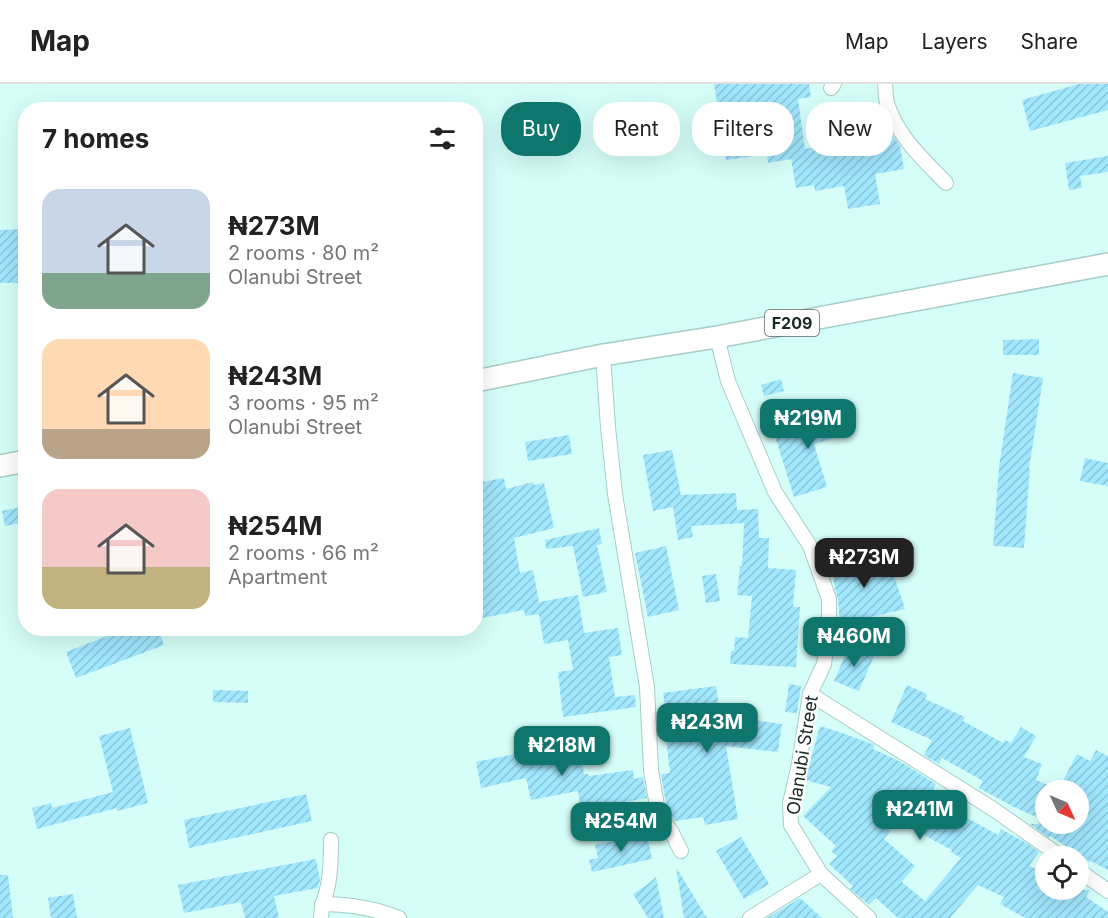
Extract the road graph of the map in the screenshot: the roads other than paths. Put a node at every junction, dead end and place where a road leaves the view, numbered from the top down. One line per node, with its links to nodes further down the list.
1 (885, 84): 2 (street)
2 (946, 183)
3 (1108, 264): 4 (main road, F209)
4 (717, 337): 5 (main road, F209); 9 (street, Olanubi Street)
5 (603, 355): 6 (main road, F209); 12 (street)
6 (483, 380)
7 (18, 463): 8 (main road)
8 (0, 466)
9 (810, 694): 11 (street); 13 (street, Olanubi Street)
10 (331, 840): 17 (street)
11 (1046, 846)
12 (681, 851)
13 (820, 874): 16 (street, Olanubi Street); 19 (street)
14 (1089, 878): 15 (street)
15 (1108, 891)
16 (854, 906): 20 (street); 21 (street, Olanubi Street)
17 (321, 911): 18 (street)
18 (399, 918)
19 (750, 918)
20 (846, 918)
21 (869, 918)

